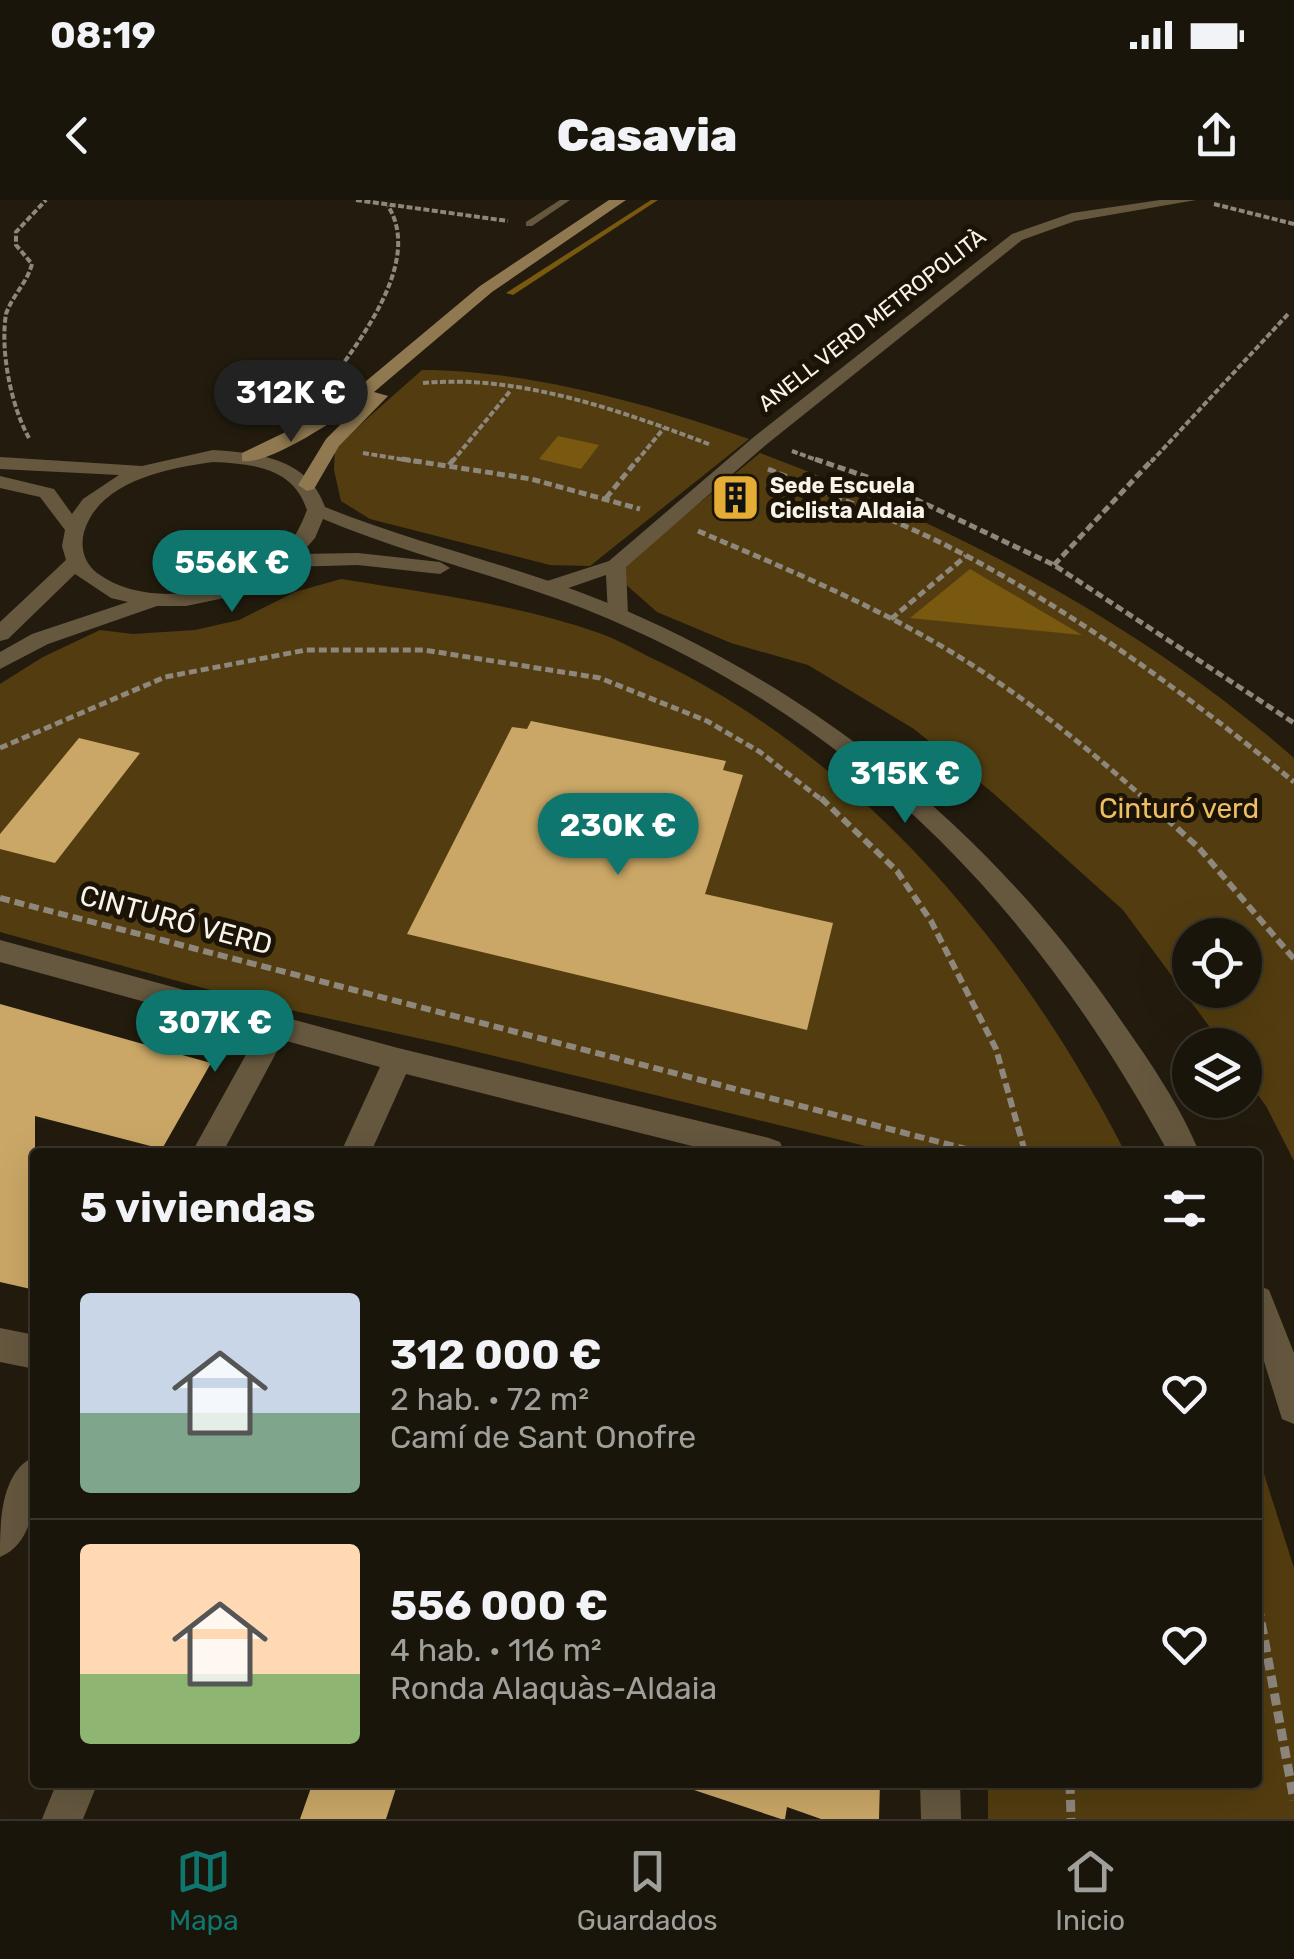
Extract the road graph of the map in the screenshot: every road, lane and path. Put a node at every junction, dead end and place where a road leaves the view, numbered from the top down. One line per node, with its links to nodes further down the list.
1 (46, 200): 17 (path)
2 (356, 200): 7 (path)
3 (566, 200): 8 (lane)
4 (618, 200): 10 (main road)
5 (1189, 200): 16 (street, ANELL VERD METROPOLITÀ)
6 (1204, 200): 9 (path)
7 (388, 206): 8 (path); 12 (path)
8 (529, 224)
9 (1294, 224)
10 (486, 289): 19 (main road); 25 (main road)
11 (1289, 313): 34 (path)
12 (329, 383)
13 (511, 390): 14 (path); 15 (path); 22 (path)
14 (412, 394)
15 (664, 428): 20 (path); 26 (path)
16 (760, 440): 20 (street, ANELL VERD METROPOLITÀ); 34 (path, ANELL VERD METROPOLITÀ)
17 (40, 448)
18 (351, 451): 22 (path)
19 (248, 457): 23 (street); 25 (street)
20 (741, 457): 28 (street, ANELL VERD METROPOLITÀ); 30 (path)
21 (0, 463): 23 (street)
22 (450, 464): 26 (path)
23 (142, 471): 29 (street)
24 (0, 482): 29 (street)
25 (307, 485): 27 (street)
26 (606, 498): 28 (path)
27 (317, 510): 31 (street); 35 (street)
28 (668, 518): 33 (street, ANELL VERD METROPOLITÀ); 39 (path)
29 (74, 528): 32 (street)
30 (966, 556): 39 (path); 44 (path)
31 (287, 561): 35 (street); 37 (street)
32 (76, 562): 37 (street); 40 (street)
33 (616, 564): 36 (street, ANELL VERD METROPOLITÀ); 38 (street)
34 (1054, 565): 42 (path, ANELL VERD METROPOLITÀ)
35 (507, 575): 36 (street)
36 (548, 588): 38 (street)
37 (156, 599): 41 (street)
38 (618, 616): 55 (street)
39 (891, 619): 47 (path)
40 (0, 634)
41 (0, 662)
42 (1294, 723)
43 (0, 748): 54 (path)
44 (1294, 782)
45 (0, 898): 53 (path, CINTURÓ VERD)
46 (0, 951): 48 (street)
47 (1294, 959)
48 (276, 1027): 49 (street); 50 (street)
49 (398, 1060): 51 (street); 52 (street)
50 (210, 1148)
51 (358, 1148)
52 (754, 1148)
53 (963, 1148)
54 (1024, 1148)
55 (1182, 1148)
56 (1262, 1309): 59 (street)
57 (0, 1345): 58 (street)
58 (30, 1351)
59 (1294, 1407)
60 (30, 1483): 61 (street)
61 (0, 1538)
62 (1262, 1627): 66 (path)
63 (75, 1788): 67 (street)
64 (940, 1788): 68 (street)
65 (1070, 1788): 69 (path)
66 (1294, 1800)
67 (62, 1819)
68 (940, 1819)
69 (1072, 1819)

